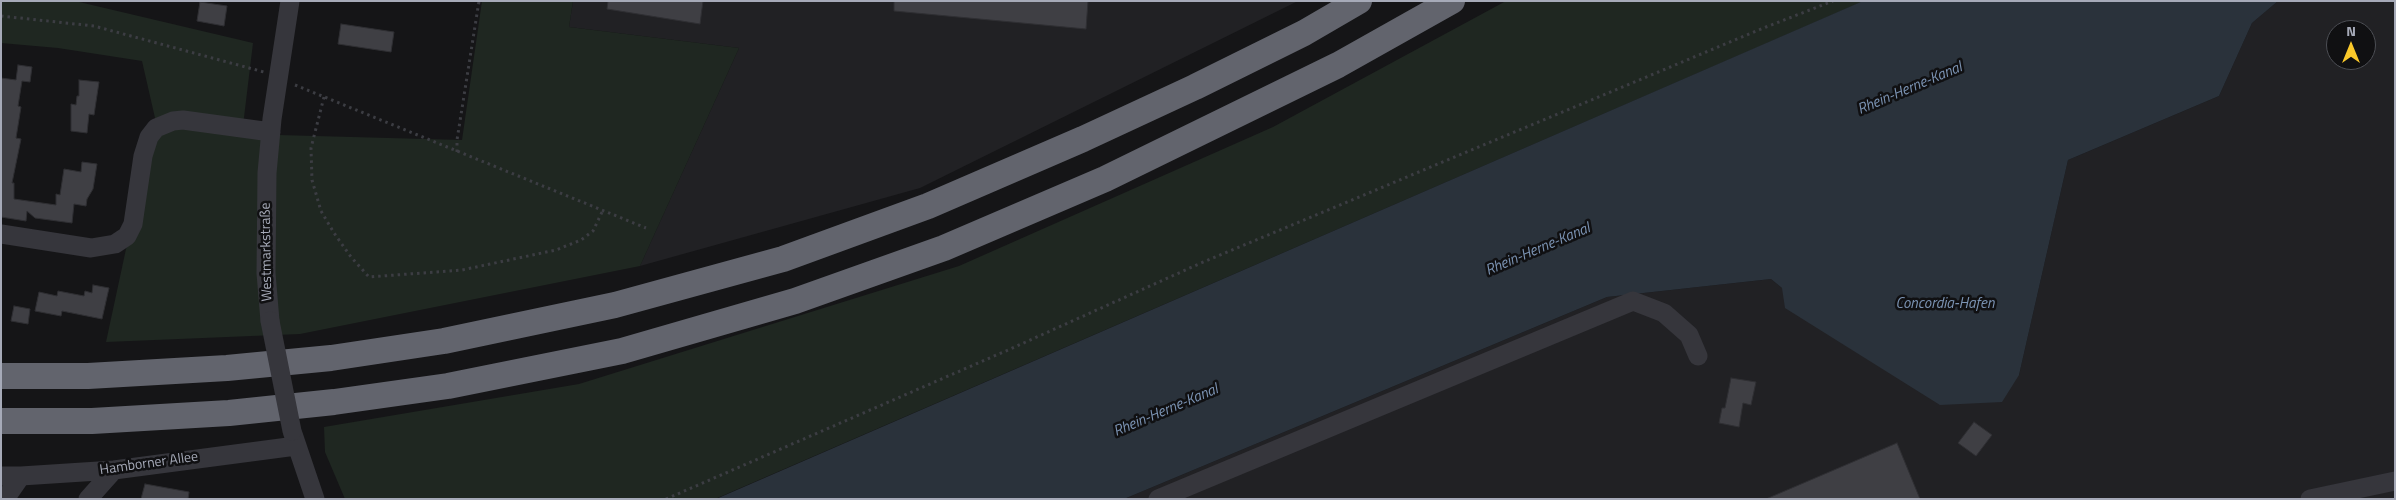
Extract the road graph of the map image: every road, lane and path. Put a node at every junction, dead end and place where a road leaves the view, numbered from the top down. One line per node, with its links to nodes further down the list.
1 (290, 1): 7 (street, Westmarkstraße)
2 (479, 1): 10 (path)
3 (1359, 1): 15 (highway)
4 (1452, 1): 16 (highway)
5 (1833, 1): 27 (path)
6 (1, 16): 7 (path)
7 (278, 76): 8 (path); 9 (street, Westmarkstraße)
8 (324, 98): 10 (path); 11 (path)
9 (271, 132): 13 (street); 17 (street, Westmarkstraße, bridge)
10 (457, 152): 11 (path)
11 (603, 210): 12 (path)
12 (646, 228)
13 (1, 234)
14 (1698, 356): 28 (street)
15 (1, 376)
16 (1, 421)
17 (294, 439): 18 (street, Hamborner Allee); 26 (street, Westmarkstraße)
18 (114, 470): 20 (street, Hamborner Allee); 25 (street)
19 (1, 476): 20 (street, Hamborner Allee)
20 (21, 476): 23 (street); 24 (street)
21 (2395, 481): 22 (street)
22 (2347, 495): 29 (street)
23 (5, 499)
24 (19, 499)
25 (88, 499)
26 (315, 499)
27 (666, 499)
28 (1158, 499)
29 (2310, 499)

